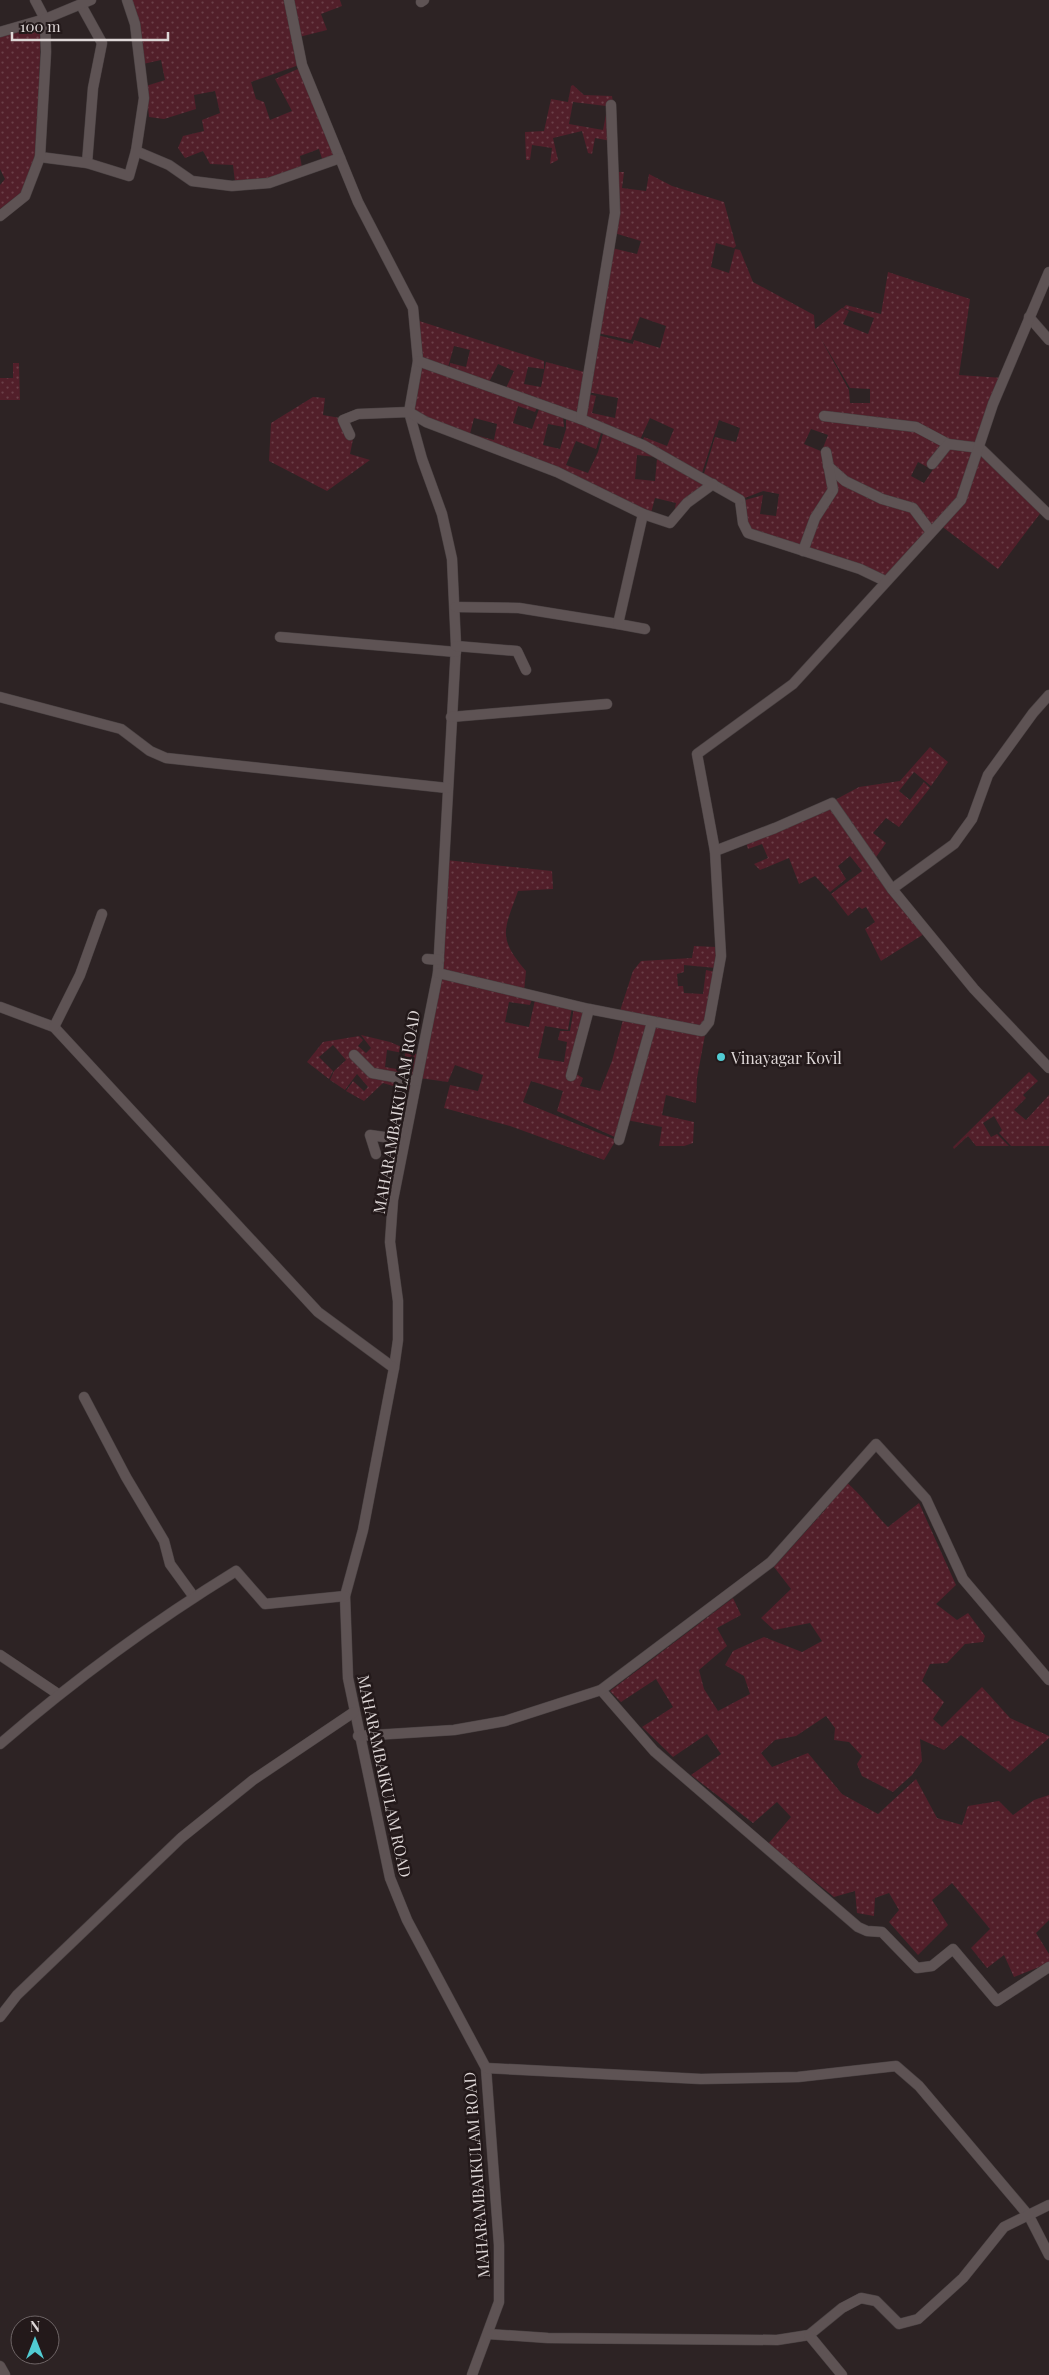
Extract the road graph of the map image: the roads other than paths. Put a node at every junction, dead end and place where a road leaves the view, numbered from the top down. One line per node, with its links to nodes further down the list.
1 (35, 0): 6 (street)
2 (91, 0): 5 (street)
3 (127, 0): 9 (street)
4 (289, 0): 11 (street, MAHARAMBAIKULAM ROAD)
5 (81, 5): 6 (street); 12 (street)
6 (45, 19): 7 (street); 10 (street)
7 (0, 32)
8 (611, 105): 20 (street)
9 (136, 151): 11 (street); 12 (street)
10 (40, 157): 12 (street); 13 (street)
11 (340, 158): 17 (street, MAHARAMBAIKULAM ROAD)
12 (87, 163)
13 (0, 216)
14 (1049, 272): 15 (street)
15 (1029, 317): 16 (street); 23 (street)
16 (1049, 340)
17 (418, 361): 18 (street, MAHARAMBAIKULAM ROAD); 20 (street)
18 (410, 412): 21 (street); 28 (street); 33 (street, MAHARAMBAIKULAM ROAD)
19 (824, 416): 22 (street)
20 (581, 419): 27 (street)
21 (350, 435)
22 (948, 444): 23 (street); 25 (street)
23 (980, 448): 29 (street); 30 (street)
24 (826, 452): 26 (street)
25 (932, 464)
26 (828, 466): 30 (street); 31 (street)
27 (713, 484): 28 (street); 31 (street)
28 (643, 514): 34 (street)
29 (1049, 516)
30 (931, 532): 32 (street)
31 (804, 551): 32 (street)
32 (885, 581): 44 (street)
33 (454, 607): 34 (street); 37 (street, MAHARAMBAIKULAM ROAD)
34 (618, 624): 35 (street)
35 (645, 629)
36 (280, 637): 37 (street)
37 (456, 649): 38 (street); 42 (street, MAHARAMBAIKULAM ROAD)
38 (526, 670)
39 (1049, 695): 45 (street)
40 (0, 697): 43 (street)
41 (607, 704): 42 (street)
42 (451, 717): 43 (street, MAHARAMBAIKULAM ROAD)
43 (447, 788): 48 (street, MAHARAMBAIKULAM ROAD)
44 (714, 851): 45 (street); 52 (street)
45 (892, 889): 55 (street)
46 (102, 914): 53 (street)
47 (427, 959): 48 (street)
48 (439, 960): 49 (street, MAHARAMBAIKULAM ROAD)
49 (438, 973): 51 (street); 57 (street, MAHARAMBAIKULAM ROAD)
50 (0, 1007): 53 (street)
51 (589, 1009): 52 (street); 56 (street)
52 (652, 1022): 59 (street)
53 (54, 1026): 61 (street)
54 (354, 1055): 57 (street)
55 (1049, 1068)
56 (571, 1076)
57 (416, 1081): 58 (street, MAHARAMBAIKULAM ROAD)
58 (407, 1124): 60 (street); 61 (street, MAHARAMBAIKULAM ROAD)
59 (619, 1140)
60 (376, 1154)
61 (394, 1368): 63 (street, MAHARAMBAIKULAM ROAD)
62 (84, 1397): 64 (street)
63 (345, 1596): 64 (street); 69 (street, MAHARAMBAIKULAM ROAD)
64 (194, 1597): 68 (street)
65 (0, 1655): 68 (street)
66 (1049, 1680): 67 (street)
67 (600, 1690): 70 (street); 72 (street)
68 (58, 1694): 71 (street)
69 (354, 1712): 70 (street, MAHARAMBAIKULAM ROAD); 73 (street)
70 (358, 1736): 74 (street, MAHARAMBAIKULAM ROAD)
71 (0, 1744)
72 (1049, 1967)
73 (0, 2017)
74 (486, 2068): 76 (street); 78 (street, MAHARAMBAIKULAM ROAD)
75 (1049, 2205): 76 (street)
76 (1029, 2216): 77 (street); 79 (street)
77 (1049, 2255)
78 (488, 2334): 79 (street); 82 (street, MAHARAMBAIKULAM ROAD)
79 (809, 2335): 83 (street)
80 (0, 2366): 81 (street)
81 (5, 2375)
82 (472, 2375)
83 (842, 2375)

